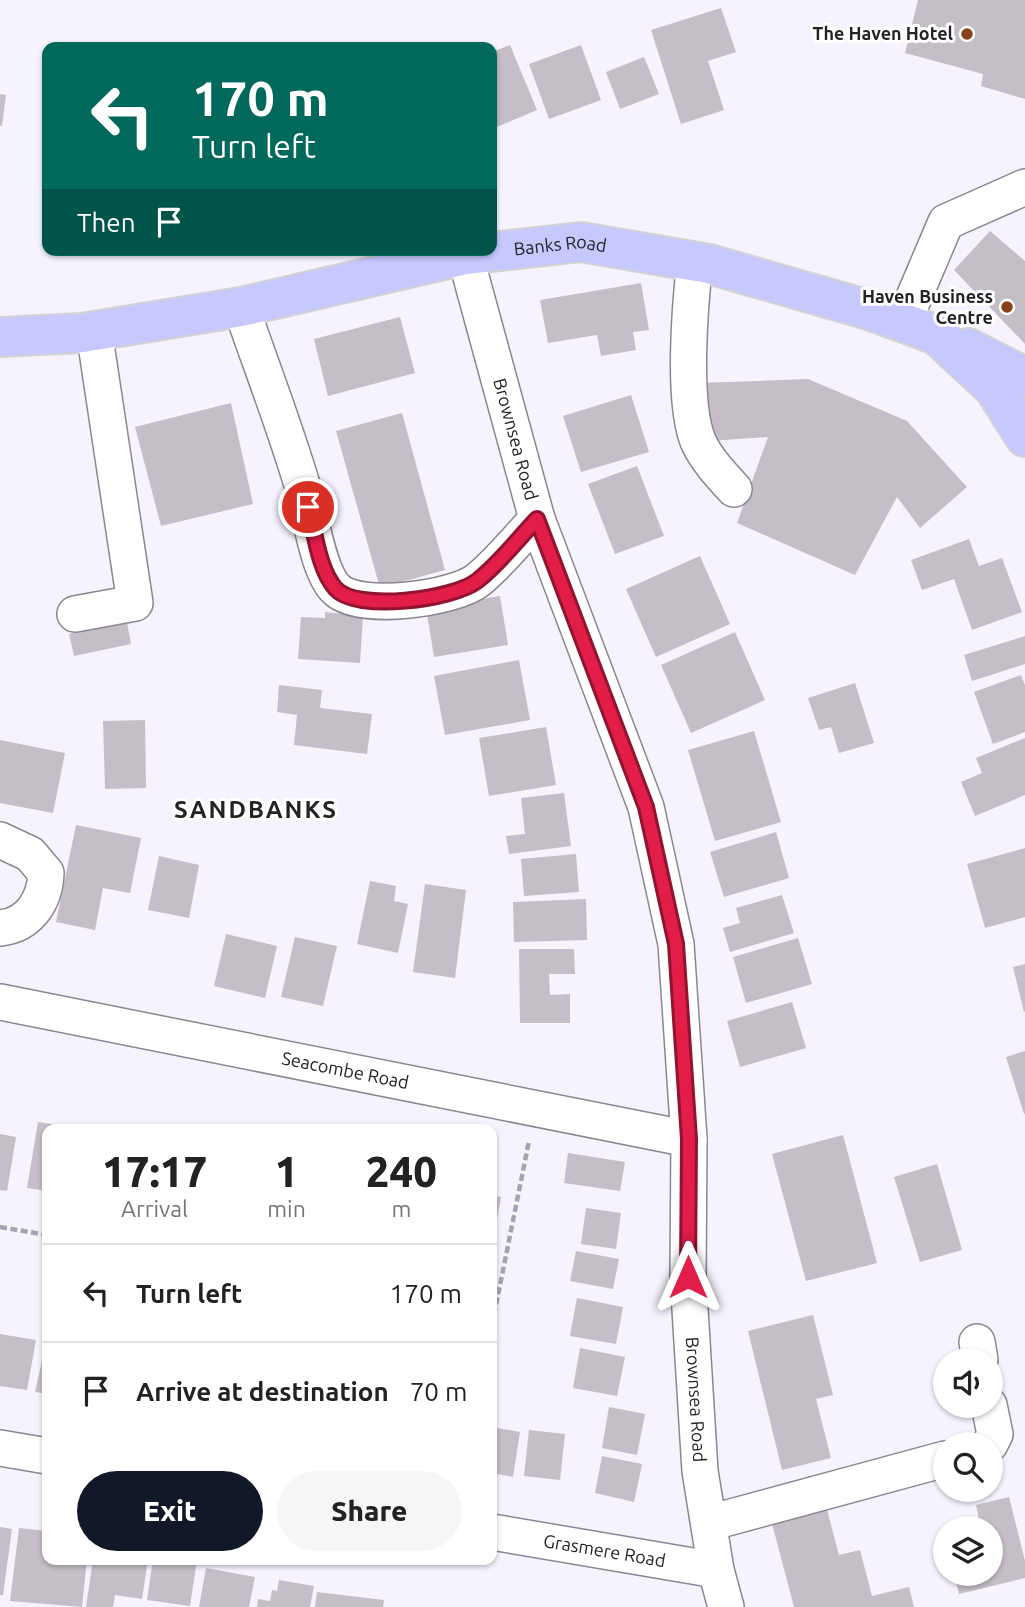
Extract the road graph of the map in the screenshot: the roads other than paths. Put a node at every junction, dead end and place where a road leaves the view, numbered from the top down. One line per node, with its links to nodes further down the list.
1 (1025, 187): 6 (street)
2 (497, 252): 4 (main road, Banks Road)
3 (465, 256): 5 (main road, Banks Road); 12 (street, Brownsea Road)
4 (695, 261): 6 (main road, Banks Road); 11 (street)
5 (242, 307): 7 (main road, Banks Road); 12 (street)
6 (920, 329): 9 (main road); 10 (main road, Banks Road)
7 (94, 331): 8 (main road, Banks Road); 13 (street)
8 (0, 337)
9 (1025, 377)
10 (1025, 436)
11 (734, 488)
12 (537, 519): 17 (street, Brownsea Road)
13 (75, 614)
14 (0, 840): 15 (street)
15 (0, 928)
16 (0, 1002): 17 (street, Seacombe Road)
17 (689, 1139): 21 (street, Brownsea Road)
18 (0, 1448): 19 (street)
19 (42, 1455)
20 (933, 1462): 21 (street)
21 (709, 1523): 23 (street, Brownsea Road)
22 (497, 1533): 23 (street, Grasmere Road)
23 (716, 1570): 24 (street, Brownsea Road)
24 (726, 1607)

